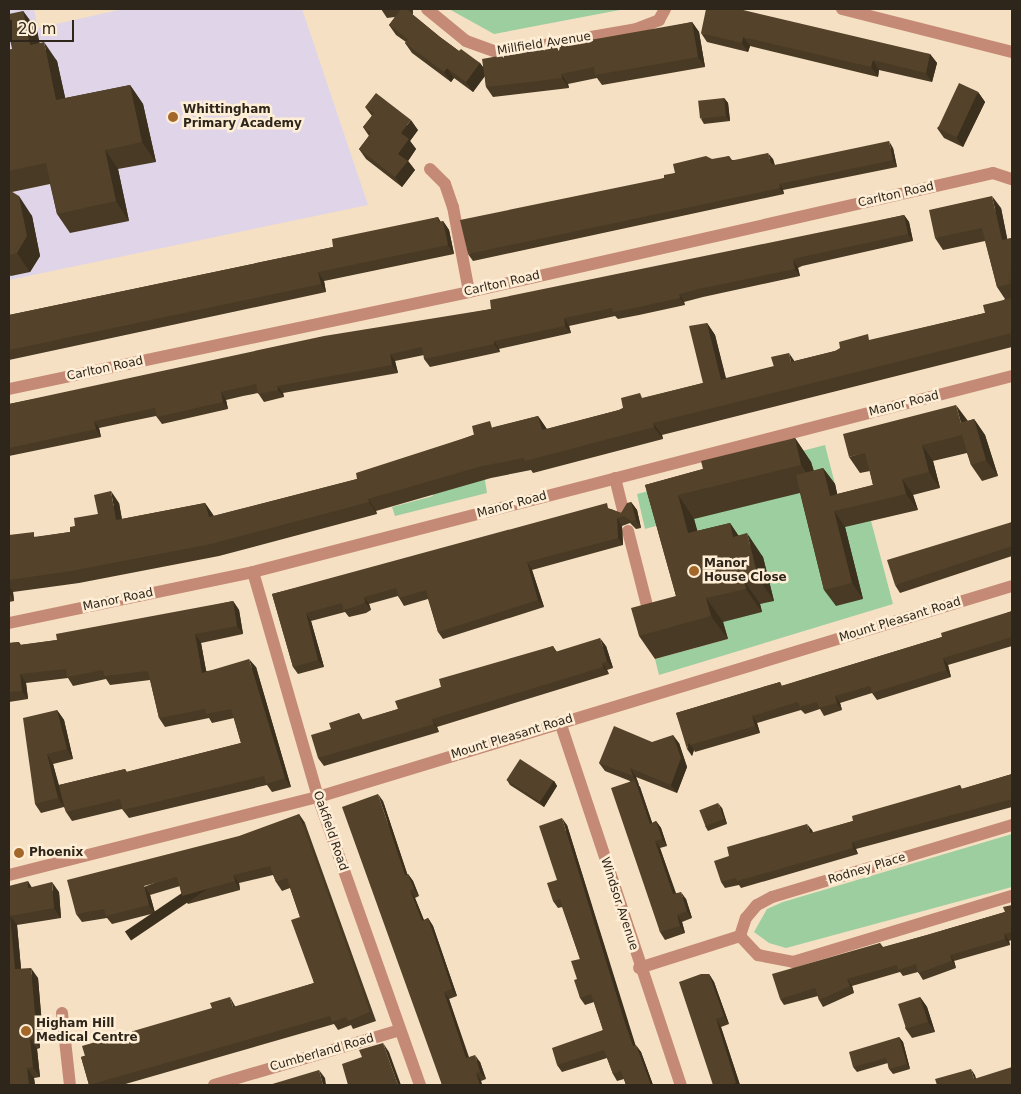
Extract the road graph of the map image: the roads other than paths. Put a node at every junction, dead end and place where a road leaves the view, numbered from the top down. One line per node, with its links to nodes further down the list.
1 (428, 9): 2 (street, Millfield Avenue)
2 (665, 9)
3 (842, 9): 4 (street)
4 (1012, 52)
5 (430, 169): 7 (street)
6 (1012, 179): 7 (street, Carlton Road)
7 (469, 292): 9 (street, Carlton Road)
8 (1012, 376): 10 (street, Manor Road)
9 (9, 389)
10 (615, 478): 11 (street); 13 (street, Manor Road)
11 (624, 513)
12 (628, 531): 15 (street)
13 (254, 572): 16 (street, Manor Road); 18 (street, Oakfield Road)
14 (1012, 586): 17 (street, Mount Pleasant Road)
15 (650, 617)
16 (9, 624)
17 (560, 722): 18 (street, Mount Pleasant Road); 23 (street, Windsor Avenue)
18 (318, 797): 20 (street, Mount Pleasant Road); 25 (street, Oakfield Road)
19 (1012, 825): 22 (street, Rodney Place)
20 (9, 875)
21 (1012, 896): 22 (street)
22 (740, 936): 23 (street)
23 (640, 968): 29 (street, Windsor Avenue)
24 (62, 1013): 26 (street)
25 (400, 1030): 27 (street, Cumberland Road); 28 (street, Oakfield Road)
26 (70, 1085)
27 (214, 1085)
28 (420, 1085)
29 (681, 1085)

